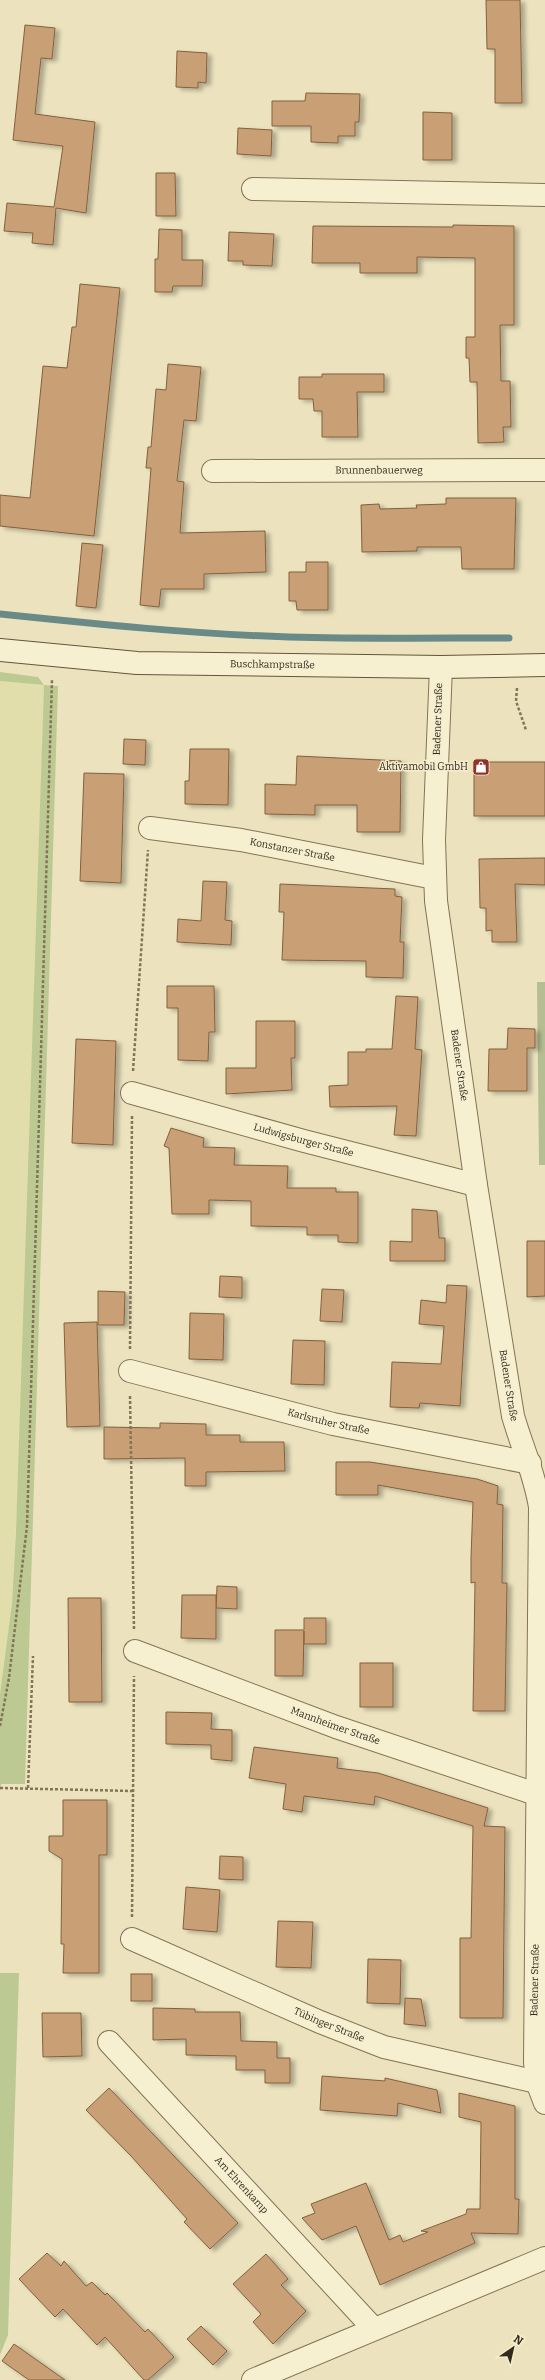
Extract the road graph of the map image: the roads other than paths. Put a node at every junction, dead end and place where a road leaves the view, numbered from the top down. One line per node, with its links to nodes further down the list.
1 (253, 189): 2 (street)
2 (545, 195)
3 (213, 470): 4 (street, Brunnenbauerweg)
4 (545, 470)
5 (0, 650): 7 (street, Buschkampstraße)
6 (545, 665): 7 (street, Buschkampstraße)
7 (440, 667): 9 (street, Badener Straße)
8 (150, 828): 9 (street, Konstanzer Straße)
9 (434, 878): 11 (street, Badener Straße)
10 (132, 1093): 11 (street, Ludwigsburger Straße)
11 (476, 1185): 13 (street, Badener Straße)
12 (130, 1371): 13 (street, Karlsruher Straße)
13 (530, 1463): 15 (street, Badener Straße)
14 (135, 1651): 15 (street, Mannheimer Straße)
15 (539, 1795): 18 (street, Badener Straße)
16 (132, 1939): 18 (street, Tübinger Straße)
17 (109, 2042): 21 (street, Am Ehrenkamp)
18 (537, 2082): 19 (street, Badener Straße)
19 (545, 2103)
20 (545, 2258): 21 (street)
21 (374, 2330): 22 (street)
22 (279, 2376): 23 (street)
23 (253, 2380)

